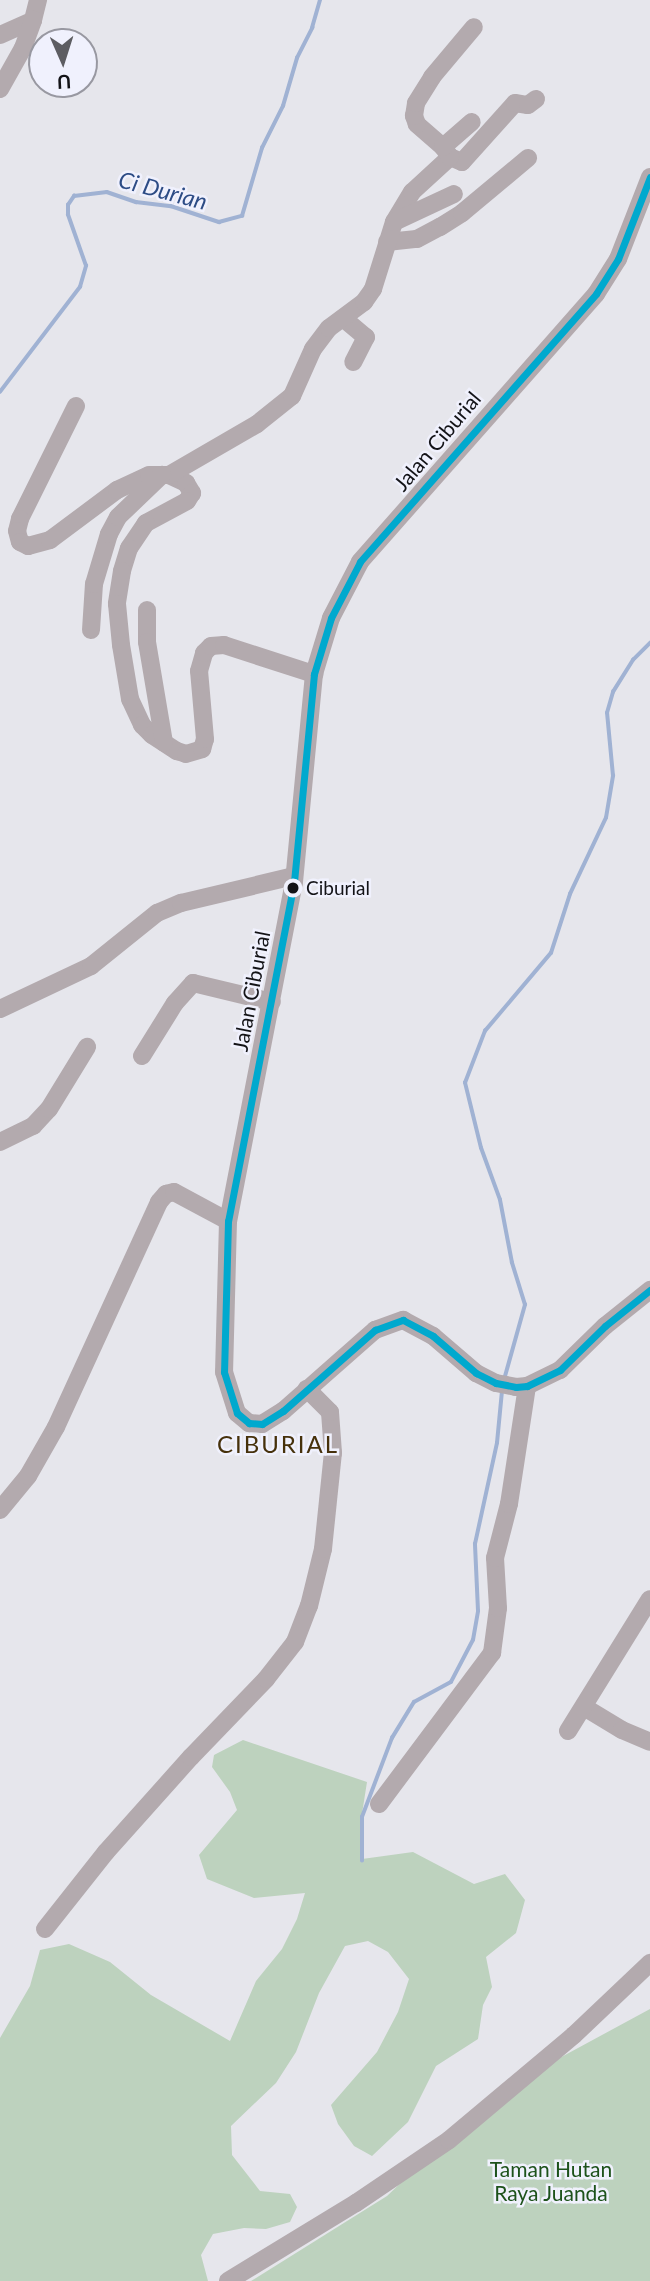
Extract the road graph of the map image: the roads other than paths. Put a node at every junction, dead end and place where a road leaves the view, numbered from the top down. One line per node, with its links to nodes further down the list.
1 (38, 0): 2 (street)
2 (33, 20): 4 (street); 5 (street)
3 (474, 27): 8 (street)
4 (0, 35)
5 (0, 89)
6 (536, 99): 8 (street)
7 (472, 122): 8 (street)
8 (447, 152): 12 (street)
9 (528, 158): 13 (street)
10 (650, 177): 20 (street, Jalan Ciburial)
11 (454, 194): 12 (street)
12 (394, 222): 13 (street)
13 (387, 242): 14 (street)
14 (343, 317): 15 (street); 17 (street)
15 (353, 362)
16 (76, 406): 17 (street)
17 (166, 475): 19 (street); 21 (street)
18 (147, 610): 21 (street)
19 (91, 630)
20 (314, 674): 21 (street); 22 (street, Jalan Ciburial)
21 (164, 743)
22 (294, 876): 23 (street, Jalan Ciburial); 24 (street)
23 (272, 1002): 26 (street); 28 (street, Jalan Ciburial)
24 (0, 1009)
25 (87, 1047): 27 (street)
26 (142, 1056)
27 (0, 1142)
28 (228, 1221): 31 (street, Jalan Ciburial); 32 (street)
29 (650, 1290): 30 (street)
30 (527, 1386): 31 (street, Jalan Ciburial); 37 (street)
31 (307, 1389): 38 (street)
32 (0, 1510)
33 (650, 1599): 34 (street)
34 (584, 1707): 35 (street); 36 (street)
35 (568, 1731)
36 (650, 1742)
37 (379, 1804)
38 (45, 1929)
39 (650, 1963): 40 (street)
40 (228, 2281)

